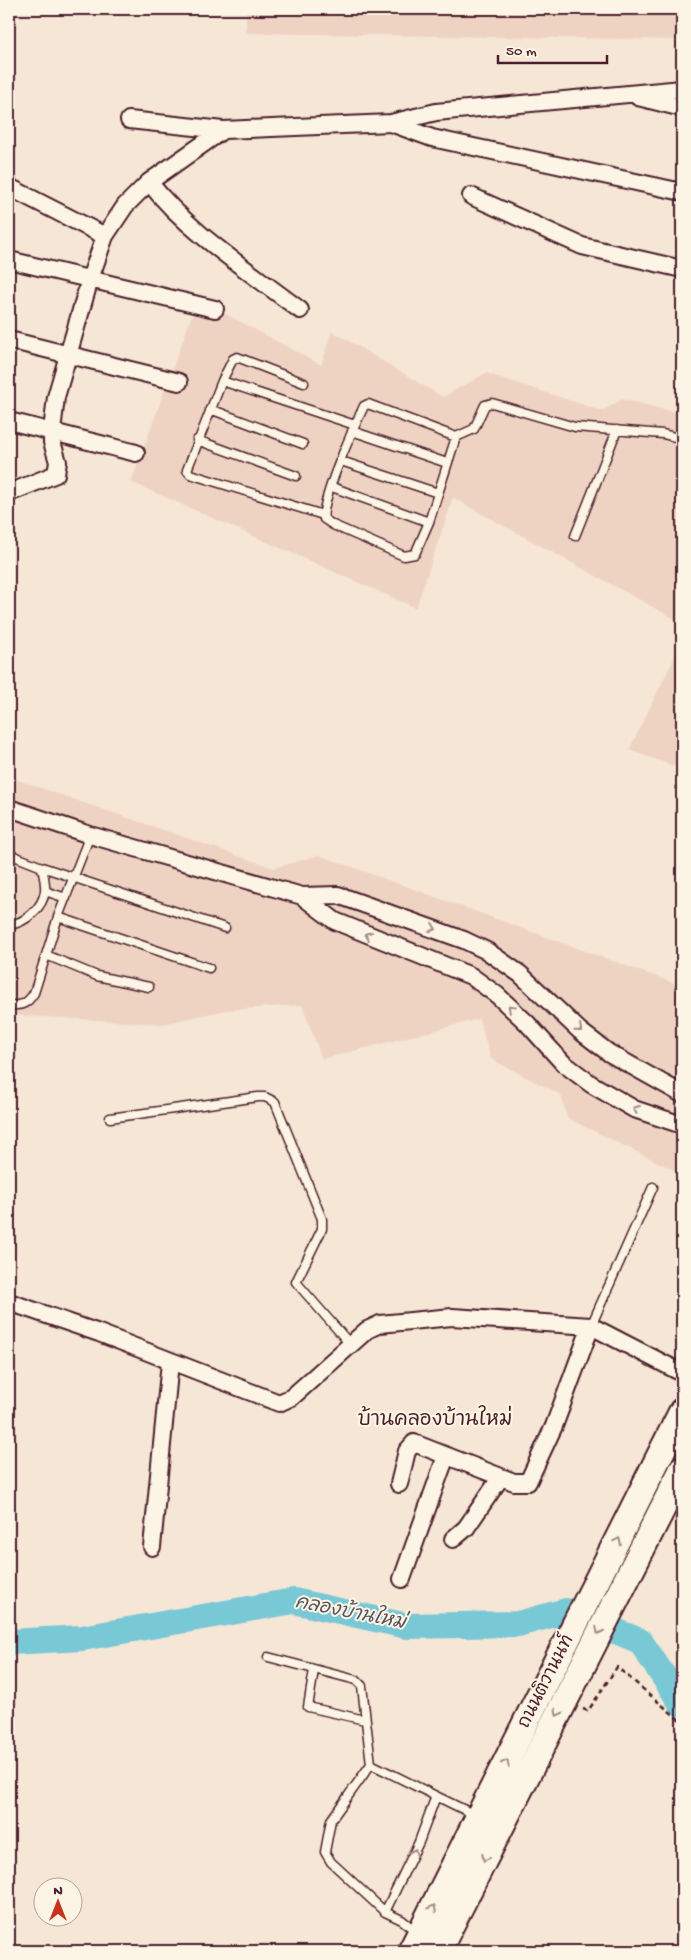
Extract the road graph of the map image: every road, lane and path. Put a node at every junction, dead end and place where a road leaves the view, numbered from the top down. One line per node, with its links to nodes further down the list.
1 (682, 89): 2 (street)
2 (624, 94): 3 (street); 5 (street)
3 (682, 108)
4 (130, 120): 6 (street)
5 (391, 123): 6 (street); 9 (street)
6 (223, 130): 7 (street)
7 (149, 182): 11 (street); 16 (street)
8 (9, 187): 11 (street)
9 (682, 192)
10 (471, 196): 13 (street)
11 (106, 236): 14 (street)
12 (9, 260): 14 (street)
13 (682, 269)
14 (90, 279): 15 (street); 18 (street)
15 (215, 309)
16 (300, 310)
17 (9, 340): 18 (street)
18 (68, 354): 20 (street); 26 (street)
19 (222, 381): 21 (lane); 22 (lane); 24 (lane)
20 (179, 382)
21 (304, 383)
22 (210, 409): 29 (lane); 30 (lane)
23 (9, 421): 26 (street)
24 (353, 428): 27 (lane); 32 (lane); 33 (lane)
25 (617, 430): 27 (lane); 28 (lane); 40 (lane)
26 (52, 431): 31 (street); 36 (street)
27 (456, 437): 33 (lane)
28 (682, 439)
29 (197, 440): 34 (lane); 38 (lane)
30 (303, 444)
31 (136, 453)
32 (341, 461): 35 (lane); 37 (lane)
33 (447, 463): 37 (lane)
34 (296, 476)
35 (332, 487): 38 (lane); 39 (lane)
36 (9, 493)
37 (438, 494): 39 (lane)
38 (323, 515): 39 (lane)
39 (429, 522)
40 (575, 536)
41 (9, 808): 42 (street)
42 (90, 835): 45 (lane); 47 (street)
43 (9, 854): 44 (lane)
44 (42, 867): 45 (lane); 46 (lane)
45 (74, 876): 48 (lane); 51 (lane)
46 (46, 891): 48 (lane); 50 (lane)
47 (302, 896): 56 (street, one-way to 56); 58 (street, one-way to 47)
48 (66, 898): 49 (lane)
49 (58, 917): 52 (lane); 53 (lane)
50 (9, 925)
51 (224, 928)
52 (46, 955): 54 (lane); 55 (lane)
53 (209, 968)
54 (148, 987)
55 (9, 1006)
56 (682, 1094)
57 (110, 1118): 62 (lane)
58 (682, 1125)
59 (653, 1187): 61 (lane)
60 (9, 1302): 63 (street)
61 (591, 1326): 62 (street); 64 (street); 68 (street)
62 (350, 1344): 63 (street)
63 (170, 1362): 71 (street)
64 (682, 1373)
65 (682, 1412): 73 (main road, ถนนติวานนท์, one-way to 65)
66 (446, 1456): 68 (street); 69 (street); 72 (street)
67 (682, 1470): 73 (main road, ถนนติวานนท์)
68 (501, 1477): 70 (street)
69 (399, 1484)
70 (453, 1539)
71 (152, 1547)
72 (402, 1579)
73 (607, 1589): 75 (main road, ถนนติวานนท์)
74 (268, 1657): 76 (lane)
75 (569, 1664): 77 (main road, ถนนติวานนท์); 82 (main road, ถนนติวานนท์, one-way to 75)
76 (314, 1670): 78 (lane); 78 (lane)
77 (563, 1702): 79 (path); 85 (main road, ถนนติวานนท์, one-way to 85)
78 (365, 1720): 80 (lane)
79 (682, 1722)
80 (371, 1764): 81 (lane); 83 (lane)
81 (436, 1796): 82 (lane); 83 (lane, one-way to 81)
82 (478, 1817): 84 (main road, ถนนติวานนท์, one-way to 82)
83 (385, 1912): 84 (lane)
84 (415, 1943)
85 (438, 1951)

